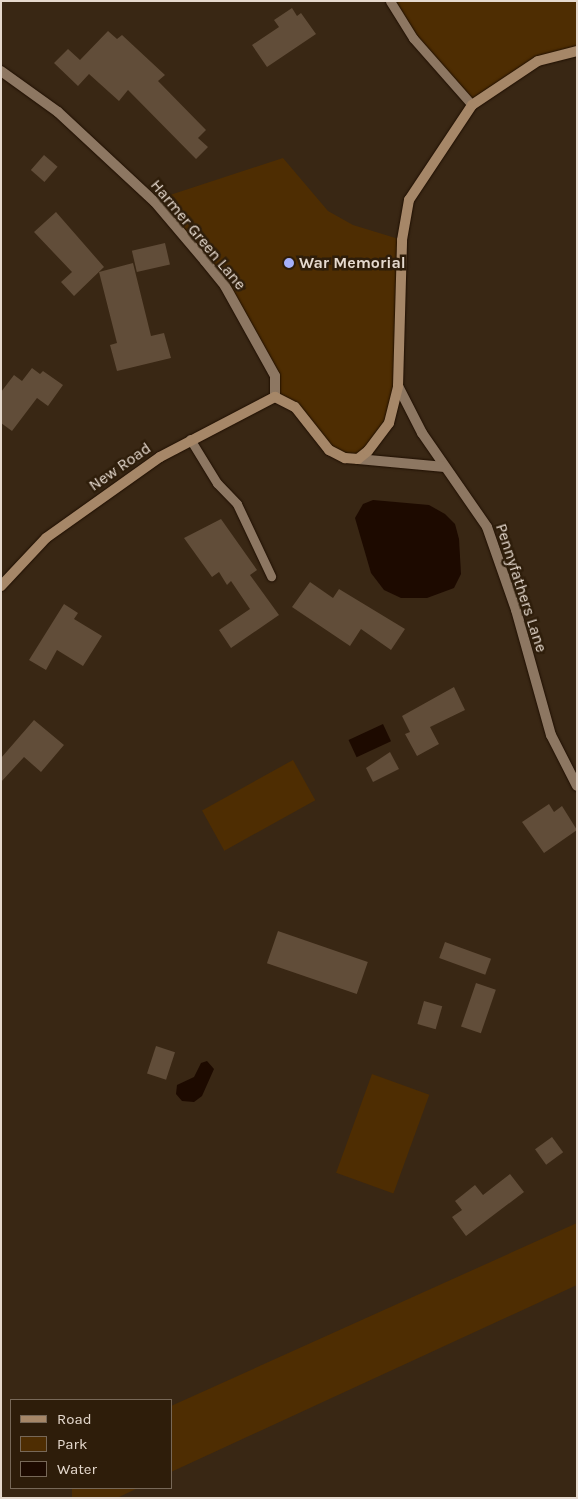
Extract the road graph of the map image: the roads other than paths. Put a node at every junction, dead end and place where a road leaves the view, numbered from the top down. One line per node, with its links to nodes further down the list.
1 (390, 1): 4 (lane)
2 (577, 50): 4 (street)
3 (1, 71): 6 (street, Harmer Green Lane)
4 (472, 105): 5 (street)
5 (398, 386): 8 (street); 9 (street, Pennyfathers Lane)
6 (275, 397): 7 (street, New Road); 8 (street)
7 (190, 438): 10 (lane); 11 (street, New Road)
8 (358, 459): 9 (street)
9 (445, 467): 12 (street, Pennyfathers Lane)
10 (270, 576)
11 (1, 586)
12 (577, 786)

